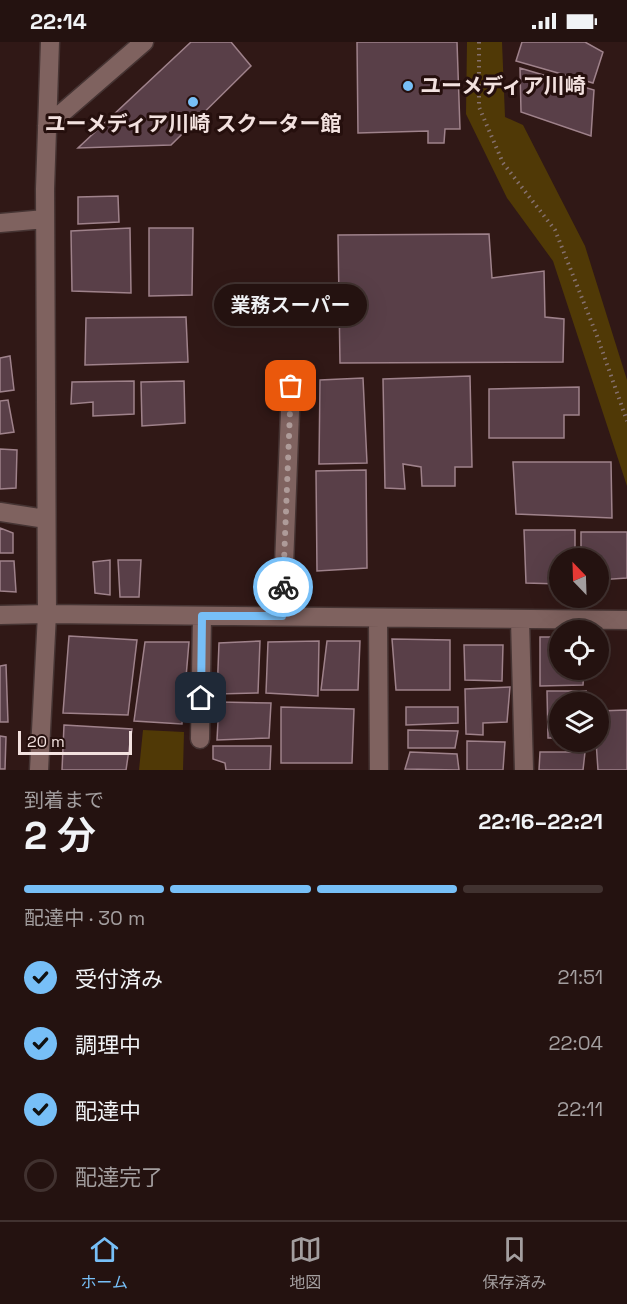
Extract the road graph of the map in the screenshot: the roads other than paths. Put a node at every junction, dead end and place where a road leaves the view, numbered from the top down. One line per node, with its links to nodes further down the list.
1 (50, 42): 3 (street)
2 (144, 42): 3 (street)
3 (47, 126): 4 (street)
4 (45, 219): 5 (street); 8 (street)
5 (0, 223)
6 (291, 386): 12 (street)
7 (0, 512): 8 (street)
8 (46, 519): 9 (street)
9 (47, 614): 10 (street); 11 (street); 17 (street)
10 (0, 615)
11 (202, 616): 12 (street); 16 (street)
12 (282, 616): 13 (street)
13 (378, 618): 14 (street); 18 (street)
14 (520, 620): 15 (street); 19 (street)
15 (627, 621)
16 (200, 739)
17 (39, 770)
18 (379, 770)
19 (524, 770)

